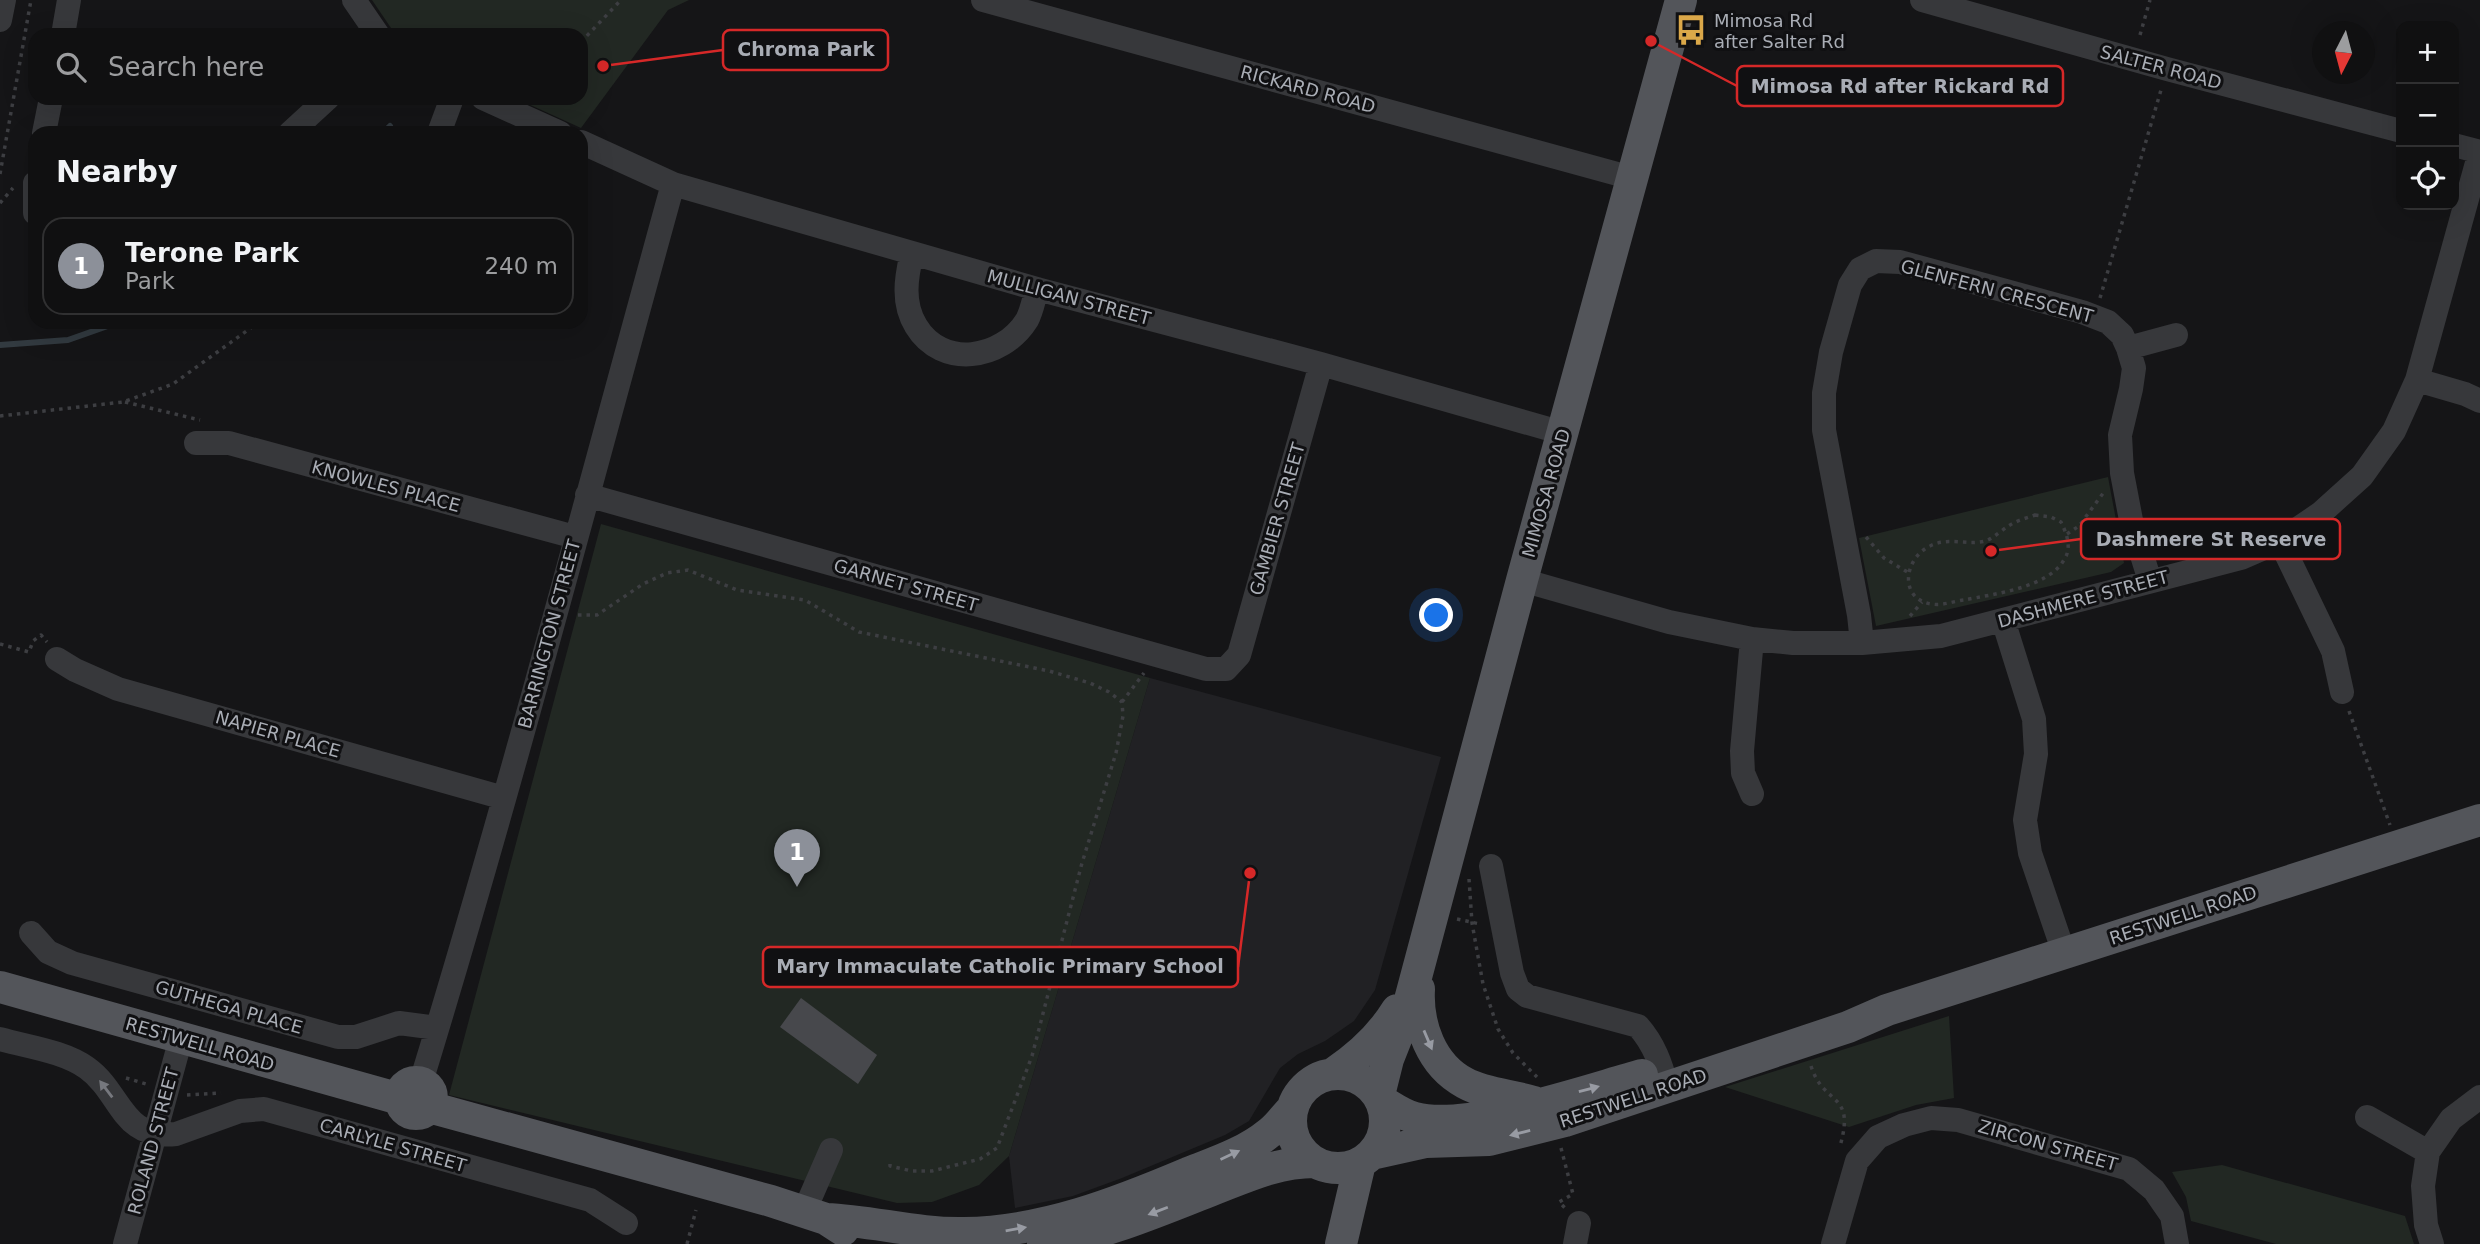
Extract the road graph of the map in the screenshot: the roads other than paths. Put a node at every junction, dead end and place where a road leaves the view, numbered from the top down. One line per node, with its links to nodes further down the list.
1 (4, 0): 7 (street)
2 (69, 0): 8 (street)
3 (354, 0): 9 (street)
4 (983, 0): 22 (street, RICKARD ROAD)
5 (1681, 0): 22 (main road, MIMOSA ROAD)
6 (1922, 0): 18 (street, SALTER ROAD)
7 (0, 20)
8 (64, 28)
9 (373, 28)
10 (50, 105): 14 (street)
11 (320, 105): 15 (street)
12 (450, 105): 16 (street)
13 (498, 105): 17 (street)
14 (45, 126)
15 (298, 126)
16 (442, 126)
17 (545, 126)
18 (2396, 130)
19 (588, 145): 23 (street, MULLIGAN STREET)
20 (2459, 146): 21 (street)
21 (2480, 152): 29 (street, DASHMERE STREET)
22 (1632, 178): 32 (main road, MIMOSA ROAD)
23 (673, 184): 24 (street, MULLIGAN STREET); 33 (street, BARRINGTON STREET)
24 (912, 253): 25 (street, MULLIGAN STREET); 25 (street)
25 (1037, 289): 28 (street, MULLIGAN STREET)
26 (2176, 335): 27 (street)
27 (2128, 348): 37 (street); 40 (street, GLENFERN CRESCENT)
28 (1321, 364): 32 (street, MULLIGAN STREET); 42 (street, GAMBIER STREET)
29 (2417, 380): 30 (street); 35 (street, DASHMERE STREET)
30 (2480, 401)
31 (198, 432): 34 (street, KNOWLES PLACE)
32 (1563, 433): 36 (main road, MIMOSA ROAD)
33 (587, 495): 34 (street, BARRINGTON STREET); 42 (street, GARNET STREET)
34 (575, 537): 45 (street, BARRINGTON STREET)
35 (2280, 541): 37 (street, DASHMERE STREET); 43 (street)
36 (1522, 580): 39 (street, DASHMERE STREET); 49 (main road, MIMOSA ROAD)
37 (2150, 581): 38 (street, DASHMERE STREET)
38 (2003, 620): 40 (street, DASHMERE STREET); 50 (street)
39 (1752, 639): 40 (street, DASHMERE STREET); 44 (street)
40 (1861, 643)
41 (57, 659): 45 (street, NAPIER PLACE)
42 (1226, 669)
43 (2342, 692)
44 (1752, 794)
45 (504, 798): 53 (street, BARRINGTON STREET)
46 (2480, 820): 50 (main road, RESTWELL ROAD)
47 (1491, 866): 57 (street)
48 (31, 933): 53 (street, GUTHEGA PLACE)
49 (1422, 949): 51 (main road, MIMOSA ROAD); 61 (main road, one-way to 61)
50 (2064, 953): 57 (main road, RESTWELL ROAD)
51 (1412, 985): 56 (main road, MIMOSA ROAD); 60 (main road, MIMOSA ROAD)
52 (0, 987): 54 (main road, RESTWELL ROAD)
53 (437, 1028): 58 (street, BARRINGTON STREET)
54 (181, 1038): 58 (main road, RESTWELL ROAD); 64 (street, ROLAND STREET)
55 (0, 1039): 64 (street, one-way to 55)
56 (1334, 1073): 60 (main road); 62 (main road)
57 (1665, 1078): 61 (main road, RESTWELL ROAD, one-way to 57); 67 (main road, RESTWELL ROAD, one-way to 67)
58 (416, 1096): 68 (main road, RESTWELL ROAD)
59 (2480, 1097): 66 (street)
60 (1380, 1098): 61 (main road, RESTWELL ROAD); 67 (main road)
61 (1538, 1103)
62 (1291, 1110): 67 (main road); 68 (main road, RESTWELL ROAD, one-way to 62)
63 (2367, 1117): 66 (street)
64 (155, 1133): 69 (street, CARLYLE STREET); 70 (street, ROLAND STREET)
65 (831, 1150): 68 (street)
66 (2428, 1152): 76 (street)
67 (1344, 1162): 72 (main road, RESTWELL ROAD, one-way to 72); 73 (main road)
68 (815, 1216): 71 (main road, RESTWELL ROAD)
69 (626, 1223)
70 (125, 1244)
71 (887, 1244)
72 (1042, 1244)
73 (1340, 1244)
74 (1833, 1244): 75 (street, ZIRCON STREET)
75 (2177, 1244)
76 (2432, 1244)

